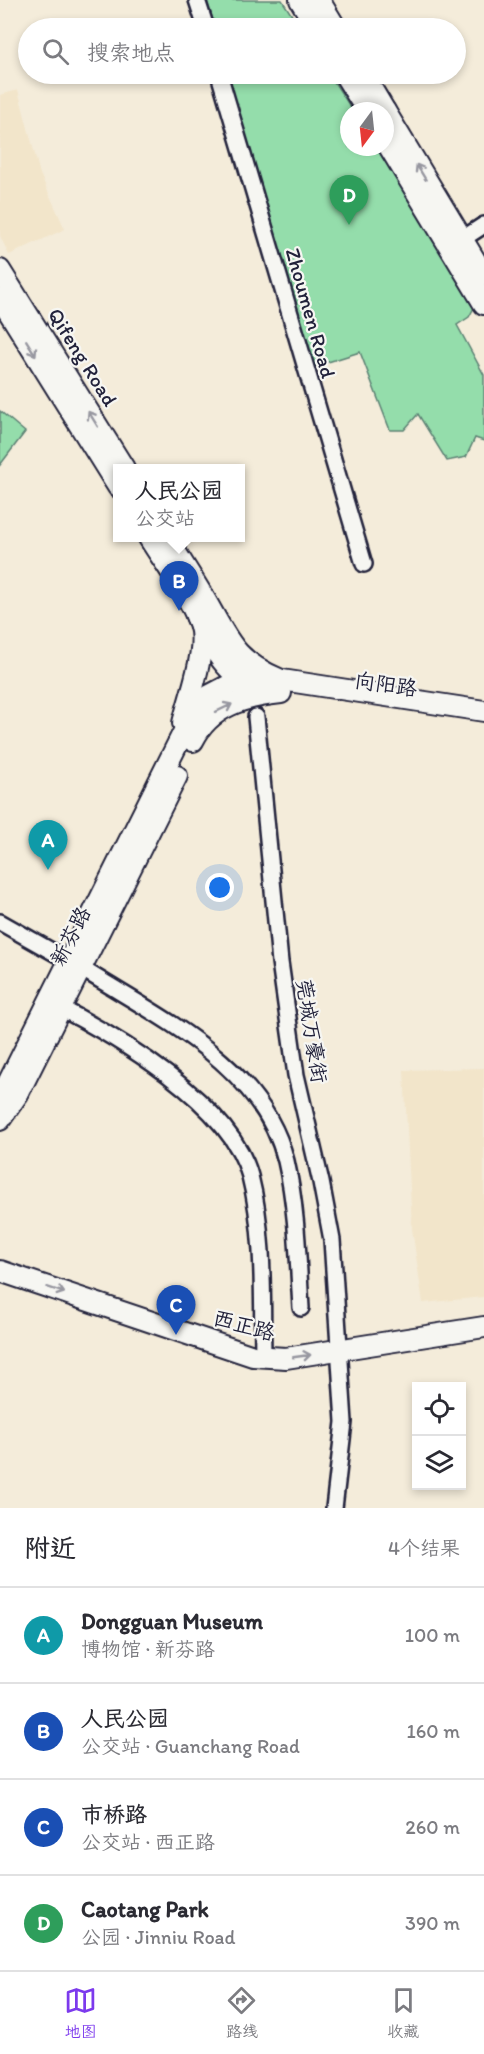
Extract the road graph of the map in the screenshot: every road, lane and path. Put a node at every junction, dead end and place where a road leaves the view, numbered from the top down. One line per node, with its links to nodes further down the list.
1 (197, 0): 4 (street)
2 (300, 0): 5 (main road)
3 (320, 0): 6 (main road)
4 (203, 18)
5 (311, 18)
6 (330, 18)
7 (222, 84): 24 (street, Zhoumen Road)
8 (350, 84): 10 (main road)
9 (369, 84): 11 (main road)
10 (361, 102)
11 (380, 102)
12 (394, 126): 15 (main road, one-way to 12)
13 (394, 155): 19 (main road)
14 (484, 225): 15 (street)
15 (461, 240): 17 (main road)
16 (0, 270): 20 (main road, Qifeng Road, one-way to 16)
17 (484, 275)
18 (0, 298): 21 (main road, Qifeng Road, one-way to 21)
19 (484, 304)
20 (121, 464)
21 (113, 481)
22 (153, 542): 25 (main road)
23 (169, 542): 25 (main road)
24 (363, 564)
25 (188, 587): 26 (main road)
26 (206, 613): 27 (main road); 29 (main road); 34 (main road)
27 (211, 644): 28 (main road); 31 (main road)
28 (245, 681): 29 (main road); 31 (main road)
29 (281, 687): 30 (main road, 向阳路); 33 (main road, 向阳路); 35 (main road, one-way to 29)
30 (484, 711)
31 (194, 714): 34 (main road); 35 (main road)
32 (256, 717): 44 (street, 莞城万豪街)
33 (484, 724)
34 (177, 746): 35 (main road)
35 (173, 769): 37 (main road, 新芬路)
36 (0, 922): 37 (street)
37 (75, 964): 38 (main road, 新芬路); 42 (street)
38 (55, 1005): 39 (main road, 新芬路); 40 (main road, 新芬路); 45 (street)
39 (0, 1106)
40 (0, 1120)
41 (0, 1271): 45 (main road, 西正路, one-way to 45)
42 (301, 1308)
43 (484, 1327): 44 (main road, 西正路)
44 (341, 1350): 45 (main road, 西正路, one-way to 44); 46 (street, 莞城万豪街)
45 (263, 1357)
46 (334, 1508)

